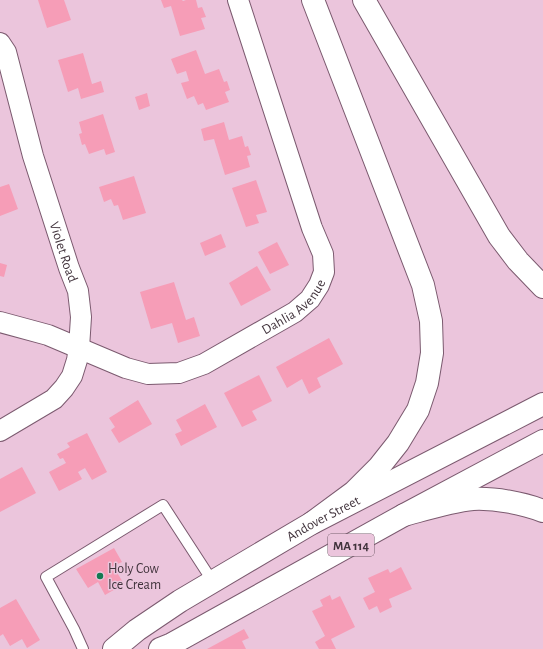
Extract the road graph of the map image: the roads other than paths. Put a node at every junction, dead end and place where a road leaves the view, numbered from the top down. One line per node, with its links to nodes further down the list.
1 (238, 0): 7 (street, Dahlia Avenue)
2 (313, 0): 13 (highway)
3 (364, 0): 5 (highway)
4 (0, 43): 7 (street, Violet Road)
5 (543, 286)
6 (0, 322): 7 (street, Dahlia Avenue)
7 (80, 348): 9 (street, Violet Road)
8 (543, 404): 13 (highway, Andover Street / MA 114)
9 (0, 430)
10 (543, 441): 12 (highway, MA 114)
11 (543, 511): 12 (highway)
12 (404, 515): 17 (highway, MA 114)
13 (312, 523): 14 (highway, Andover Street / MA 114)
14 (213, 582): 15 (lane); 16 (highway, Andover Street / MA 114)
15 (82, 649)
16 (114, 649)
17 (160, 649)

